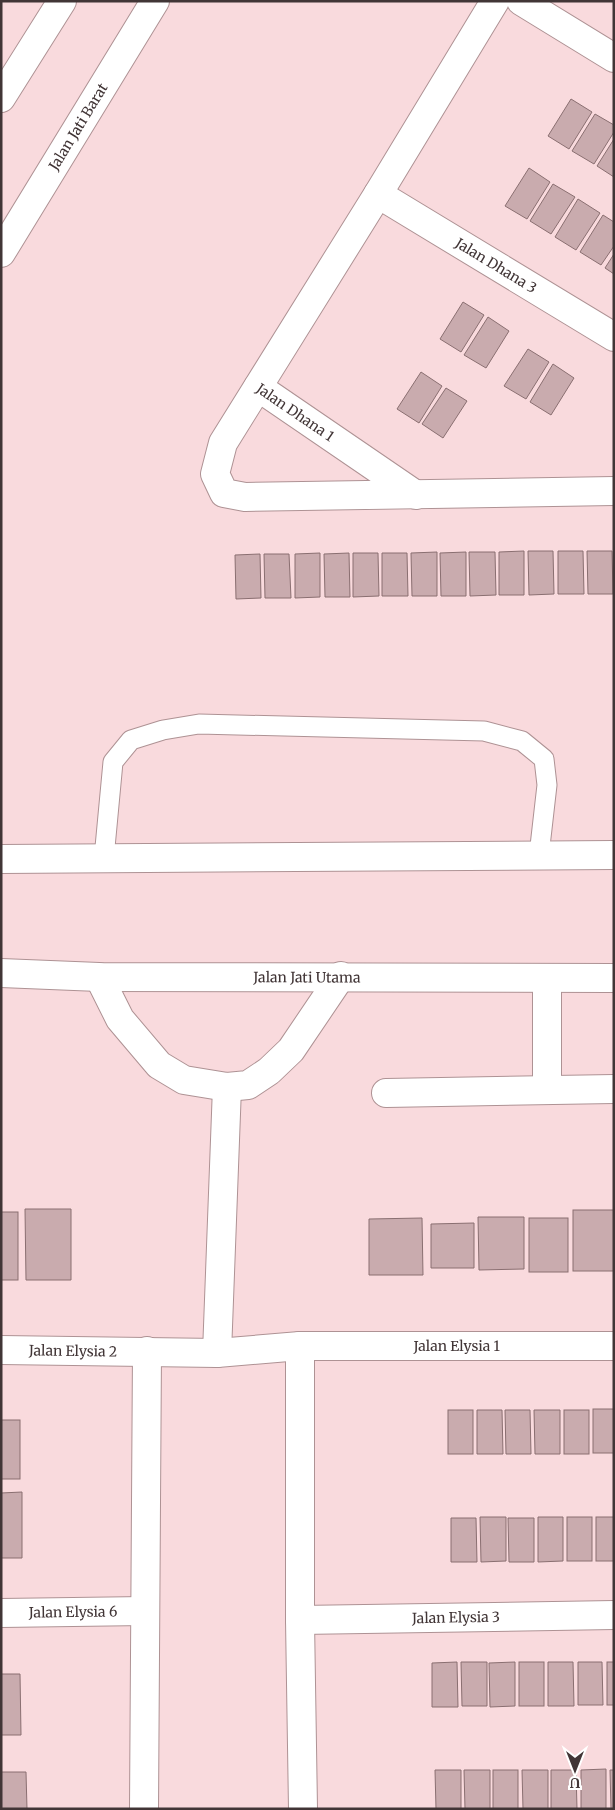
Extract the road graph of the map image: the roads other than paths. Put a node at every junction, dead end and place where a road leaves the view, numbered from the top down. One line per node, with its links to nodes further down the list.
1 (155, 1): 8 (street, Jalan Jati Barat)
2 (495, 1): 7 (street)
3 (521, 1): 5 (street)
4 (55, 4): 6 (street)
5 (614, 58)
6 (1, 98)
7 (378, 194): 9 (street, Jalan Dhana 3); 10 (street)
8 (1, 253)
9 (614, 337)
10 (258, 387): 12 (street, Jalan Dhana 1); 12 (street, Jalan Dhana 1)
11 (614, 491): 12 (street, Jalan Dhana 1)
12 (416, 495)
13 (539, 855): 14 (street); 15 (street); 15 (lane)
14 (614, 855)
15 (104, 858): 16 (street)
16 (1, 859)
17 (1, 973): 19 (street, Jalan Jati Utama)
18 (342, 976): 19 (street, Jalan Jati Utama); 20 (street, Jalan Jati Utama); 22 (street)
19 (99, 977): 22 (street)
20 (547, 978): 21 (street, Jalan Jati Utama); 24 (street)
21 (614, 978)
22 (227, 1087): 30 (street)
23 (614, 1089): 24 (street)
24 (546, 1090): 25 (street)
25 (386, 1093)
26 (300, 1346): 27 (street, Jalan Elysia 1); 30 (street, Jalan Elysia 1); 34 (street)
27 (614, 1346)
28 (1, 1350): 29 (street, Jalan Elysia 2)
29 (147, 1351): 30 (street, Jalan Elysia 2); 31 (street)
30 (217, 1353)
31 (145, 1611): 32 (street, Jalan Elysia 6); 35 (street)
32 (1, 1613)
33 (614, 1615): 34 (street, Jalan Elysia 3)
34 (300, 1620): 36 (street)
35 (144, 1809)
36 (303, 1809)

